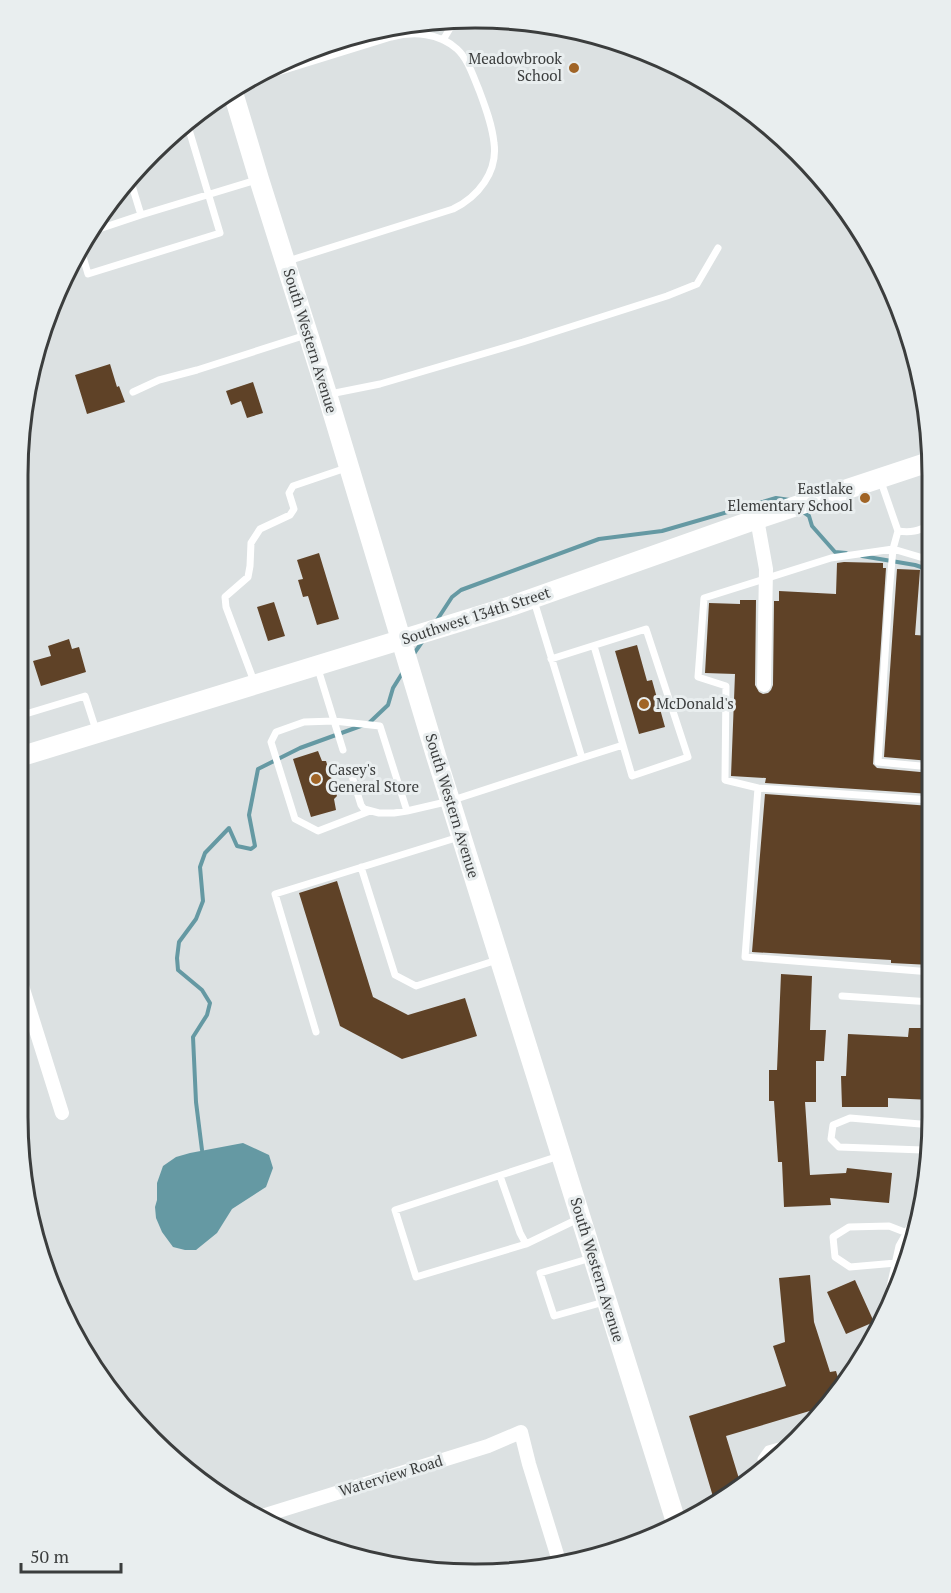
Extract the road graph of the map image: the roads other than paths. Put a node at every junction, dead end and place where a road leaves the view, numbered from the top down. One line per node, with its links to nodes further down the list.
1 (450, 29): 4 (lane)
2 (410, 33): 4 (lane)
3 (395, 36): 5 (lane)
4 (443, 40): 15 (lane)
5 (297, 66)
6 (235, 99): 8 (main road, South Western Avenue)
7 (190, 132): 10 (lane)
8 (259, 179): 10 (lane); 15 (main road, South Western Avenue)
9 (133, 188): 11 (lane)
10 (208, 195): 11 (lane); 14 (lane)
11 (141, 215): 12 (lane)
12 (104, 227)
13 (718, 248): 18 (lane)
14 (84, 260)
15 (286, 262): 16 (main road, South Western Avenue)
16 (308, 334): 17 (lane); 18 (main road, South Western Avenue)
17 (133, 392)
18 (327, 394): 20 (main road, South Western Avenue)
19 (922, 464): 21 (main road, Southwest 134th Street)
20 (349, 467): 29 (main road, South Western Avenue); 33 (lane)
21 (880, 479): 22 (main road, Southwest 134th Street); 24 (lane)
22 (757, 519): 27 (street); 28 (main road, Southwest 134th Street)
23 (922, 529): 24 (lane)
24 (898, 531): 25 (lane)
25 (893, 549): 26 (lane); 27 (lane); 42 (lane)
26 (922, 558)
27 (766, 578): 34 (street); 44 (lane)
28 (533, 598): 29 (main road, Southwest 134th Street); 31 (lane)
29 (400, 641): 32 (main road, Southwest 134th Street); 46 (main road, South Western Avenue)
30 (594, 646): 31 (lane); 38 (lane); 38 (lane)
31 (551, 659): 41 (lane)
32 (317, 666): 33 (main road, Southwest 134th Street); 36 (lane)
33 (255, 685): 37 (main road, Southwest 134th Street)
34 (764, 685)
35 (28, 713): 37 (lane)
36 (334, 721): 39 (lane); 47 (lane); 48 (lane)
37 (97, 732): 40 (main road, Southwest 134th Street)
38 (623, 745): 41 (lane)
39 (343, 750)
40 (28, 754)
41 (582, 758): 46 (lane)
42 (922, 766)
43 (351, 773): 47 (lane)
44 (758, 788): 45 (lane); 52 (lane)
45 (922, 799)
46 (450, 801): 48 (lane); 49 (main road, South Western Avenue)
47 (370, 811): 48 (lane)
48 (407, 811)
49 (461, 836): 50 (lane); 51 (main road, South Western Avenue)
50 (361, 867): 51 (lane); 56 (lane)
51 (500, 959): 60 (main road, South Western Avenue)
52 (922, 971)
53 (842, 996): 54 (lane)
54 (922, 1001)
55 (28, 1005): 57 (street)
56 (316, 1032)
57 (62, 1113)
58 (922, 1124): 59 (lane)
59 (922, 1150)
60 (561, 1155): 61 (lane); 62 (main road, South Western Avenue)
61 (500, 1176): 65 (lane); 65 (lane)
62 (581, 1218): 65 (lane); 66 (main road, South Western Avenue)
63 (908, 1230): 64 (lane)
64 (906, 1233): 67 (lane); 67 (lane)
65 (526, 1244)
66 (593, 1257): 69 (main road, South Western Avenue); 69 (lane)
67 (896, 1263): 68 (lane)
68 (892, 1278)
69 (607, 1301): 73 (main road, South Western Avenue)
70 (779, 1446): 71 (lane)
71 (762, 1461)
72 (270, 1514): 74 (street, Waterview Road)
73 (675, 1517)
74 (558, 1557)

